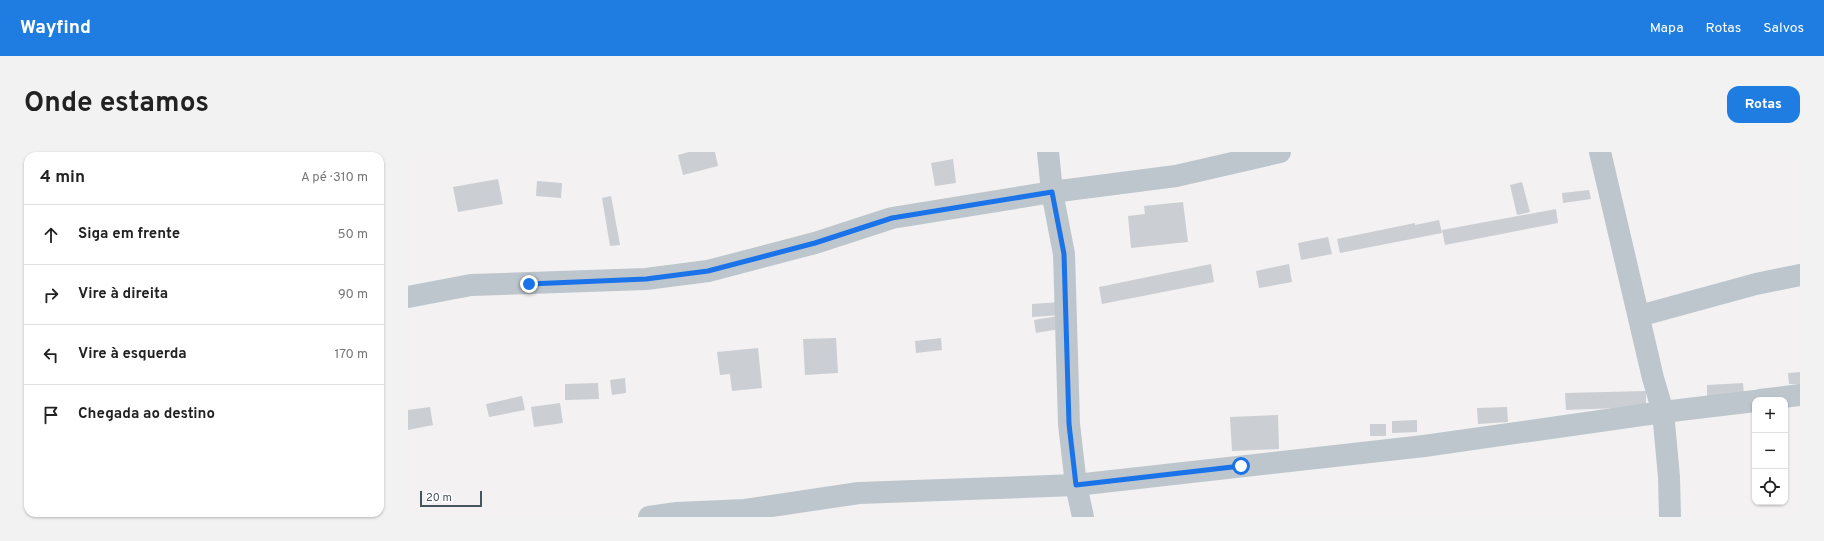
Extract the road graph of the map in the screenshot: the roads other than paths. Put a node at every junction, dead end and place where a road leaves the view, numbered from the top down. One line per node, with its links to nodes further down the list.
1 (1048, 152): 4 (street)
2 (1280, 152): 4 (street)
3 (1600, 152): 7 (street)
4 (1052, 192): 6 (street); 12 (street)
5 (1800, 275): 7 (street)
6 (408, 296)
7 (1639, 316): 11 (street)
8 (1800, 395): 9 (street)
9 (1784, 397)
10 (1752, 401): 11 (street)
11 (1663, 412): 12 (street); 15 (street)
12 (1076, 485): 13 (street); 14 (street)
13 (649, 517)
14 (1083, 517)
15 (1670, 517)

